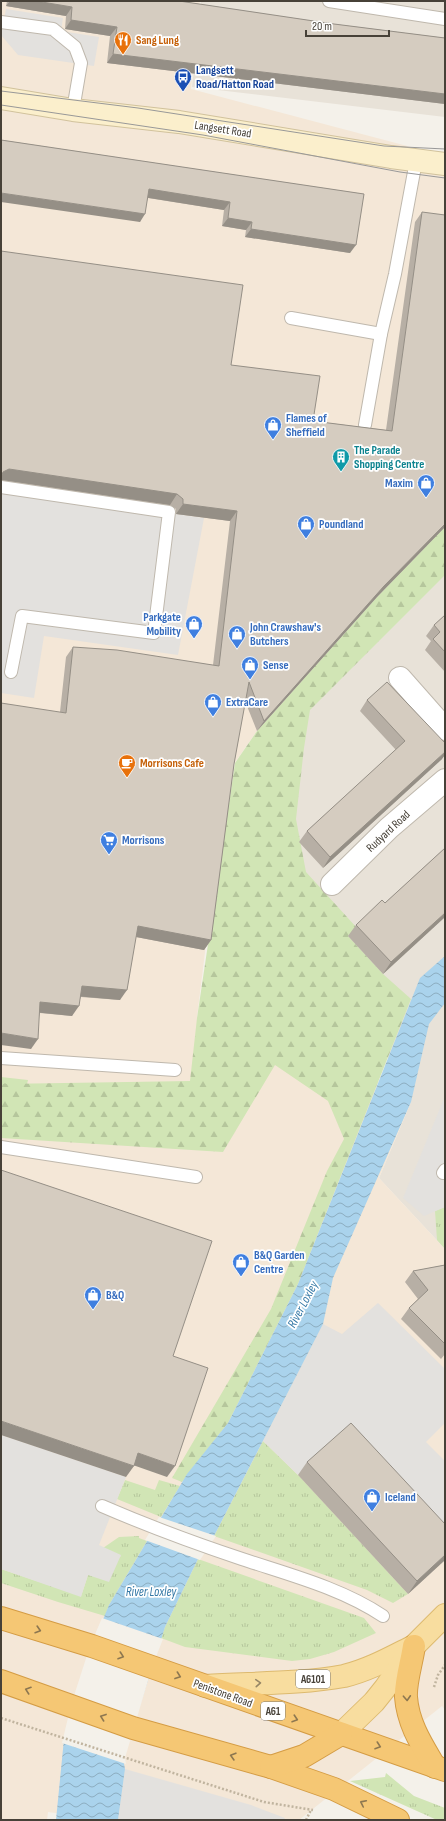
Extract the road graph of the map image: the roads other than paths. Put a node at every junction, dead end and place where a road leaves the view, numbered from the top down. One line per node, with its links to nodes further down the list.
1 (329, 1): 2 (lane)
2 (445, 19)
3 (1, 22): 5 (lane)
4 (1, 98): 5 (street, Langsett Road)
5 (73, 110): 6 (street, Langsett Road)
6 (416, 161): 7 (street, Langsett Road); 9 (lane)
7 (445, 164)
8 (291, 318): 9 (lane)
9 (381, 334): 10 (lane)
10 (365, 425)
11 (1, 487): 12 (lane)
12 (11, 672)
13 (400, 678): 14 (street)
14 (445, 729)
15 (445, 780): 16 (street, Rudyard Road)
16 (332, 884)
17 (1, 1058): 18 (lane)
18 (175, 1070)
19 (1, 1147): 20 (lane)
20 (196, 1177)
21 (102, 1506): 23 (lane)
22 (445, 1615): 25 (main road)
23 (383, 1616)
24 (1, 1618): 27 (highway, Penistone Road / A61, one-way to 27)
25 (414, 1646): 27 (main road, A6101, one-way to 25); 28 (main road); 30 (highway, one-way to 30)
26 (1, 1681): 29 (highway, one-way to 26)
27 (205, 1686): 28 (highway, Penistone Road / A61, one-way to 28)
28 (341, 1734): 29 (highway); 30 (highway, Penistone Road / A61, one-way to 30)
29 (271, 1767): 31 (highway, one-way to 29)
30 (440, 1769)
31 (398, 1820)

